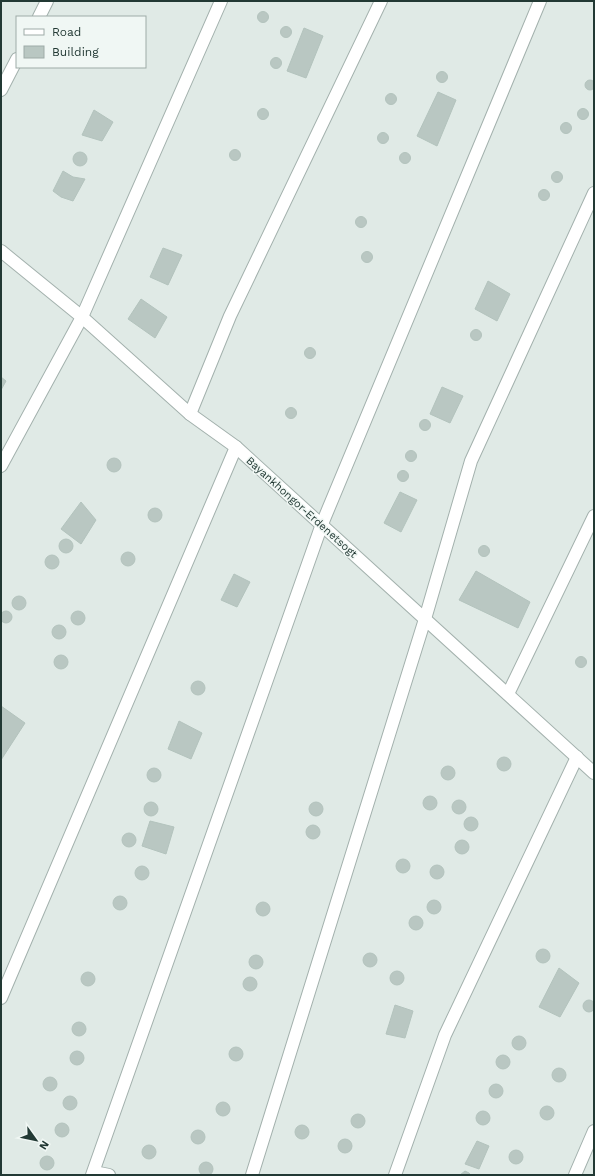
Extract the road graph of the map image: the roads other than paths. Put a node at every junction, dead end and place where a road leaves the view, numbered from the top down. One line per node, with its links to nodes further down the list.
1 (47, 1): 5 (street)
2 (221, 1): 10 (street)
3 (381, 1): 11 (street)
4 (540, 1): 15 (street)
5 (39, 16)
6 (16, 61): 7 (street)
7 (1, 90)
8 (594, 193): 16 (street)
9 (1, 251): 10 (street, Bayankhongor-Erdenetsogt)
10 (82, 318): 11 (street, Bayankhongor-Erdenetsogt); 13 (street)
11 (190, 414): 12 (street, Bayankhongor-Erdenetsogt)
12 (236, 447): 15 (street, Bayankhongor-Erdenetsogt); 20 (street)
13 (1, 466)
14 (594, 516): 17 (street)
15 (322, 524): 16 (street, Bayankhongor-Erdenetsogt); 22 (street)
16 (425, 618): 17 (street, Bayankhongor-Erdenetsogt); 24 (street)
17 (508, 694): 18 (street, Bayankhongor-Erdenetsogt)
18 (577, 757): 19 (street, Bayankhongor-Erdenetsogt); 25 (street)
19 (594, 773)
20 (1, 998)
21 (594, 1130): 26 (street)
22 (93, 1173): 23 (street)
23 (109, 1175)
24 (252, 1175)
25 (395, 1175)
26 (575, 1175)

